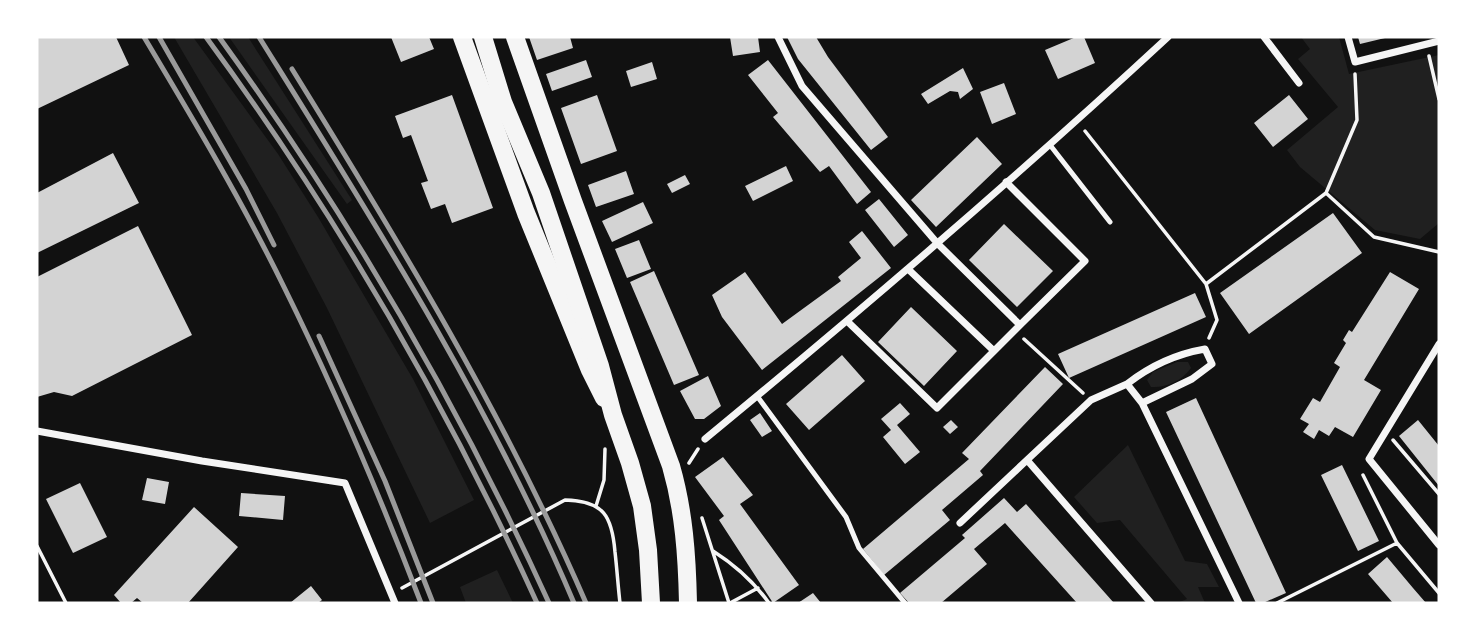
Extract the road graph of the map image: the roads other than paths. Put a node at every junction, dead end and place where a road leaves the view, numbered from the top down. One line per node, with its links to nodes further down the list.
1 (462, 37): 22 (main road)
2 (483, 37): 22 (main road)
3 (515, 37): 30 (main road)
4 (778, 37): 13 (street)
5 (1168, 37): 10 (street)
6 (1264, 37): 9 (street)
7 (1348, 37): 8 (street)
8 (1439, 41)
9 (1299, 83)
10 (1049, 145): 11 (street); 12 (lane)
11 (1006, 182): 13 (street); 16 (street)
12 (1110, 222)
13 (938, 244): 14 (street); 16 (street)
14 (908, 269): 15 (street); 18 (street)
15 (846, 321): 18 (street); 20 (street)
16 (1017, 328): 18 (street)
17 (1439, 345): 27 (street)
18 (994, 351)
19 (1127, 384): 21 (street); 21 (street); 25 (street)
20 (757, 396): 24 (street); 31 (lane)
21 (1142, 403): 33 (street)
22 (613, 415): 29 (main road)
23 (37, 431): 28 (street)
24 (705, 439)
25 (1027, 460): 26 (street); 32 (street)
26 (960, 523)
27 (1439, 545)
28 (396, 603)
29 (652, 603)
30 (688, 603)
31 (905, 603)
32 (1152, 603)
33 (1240, 603)

